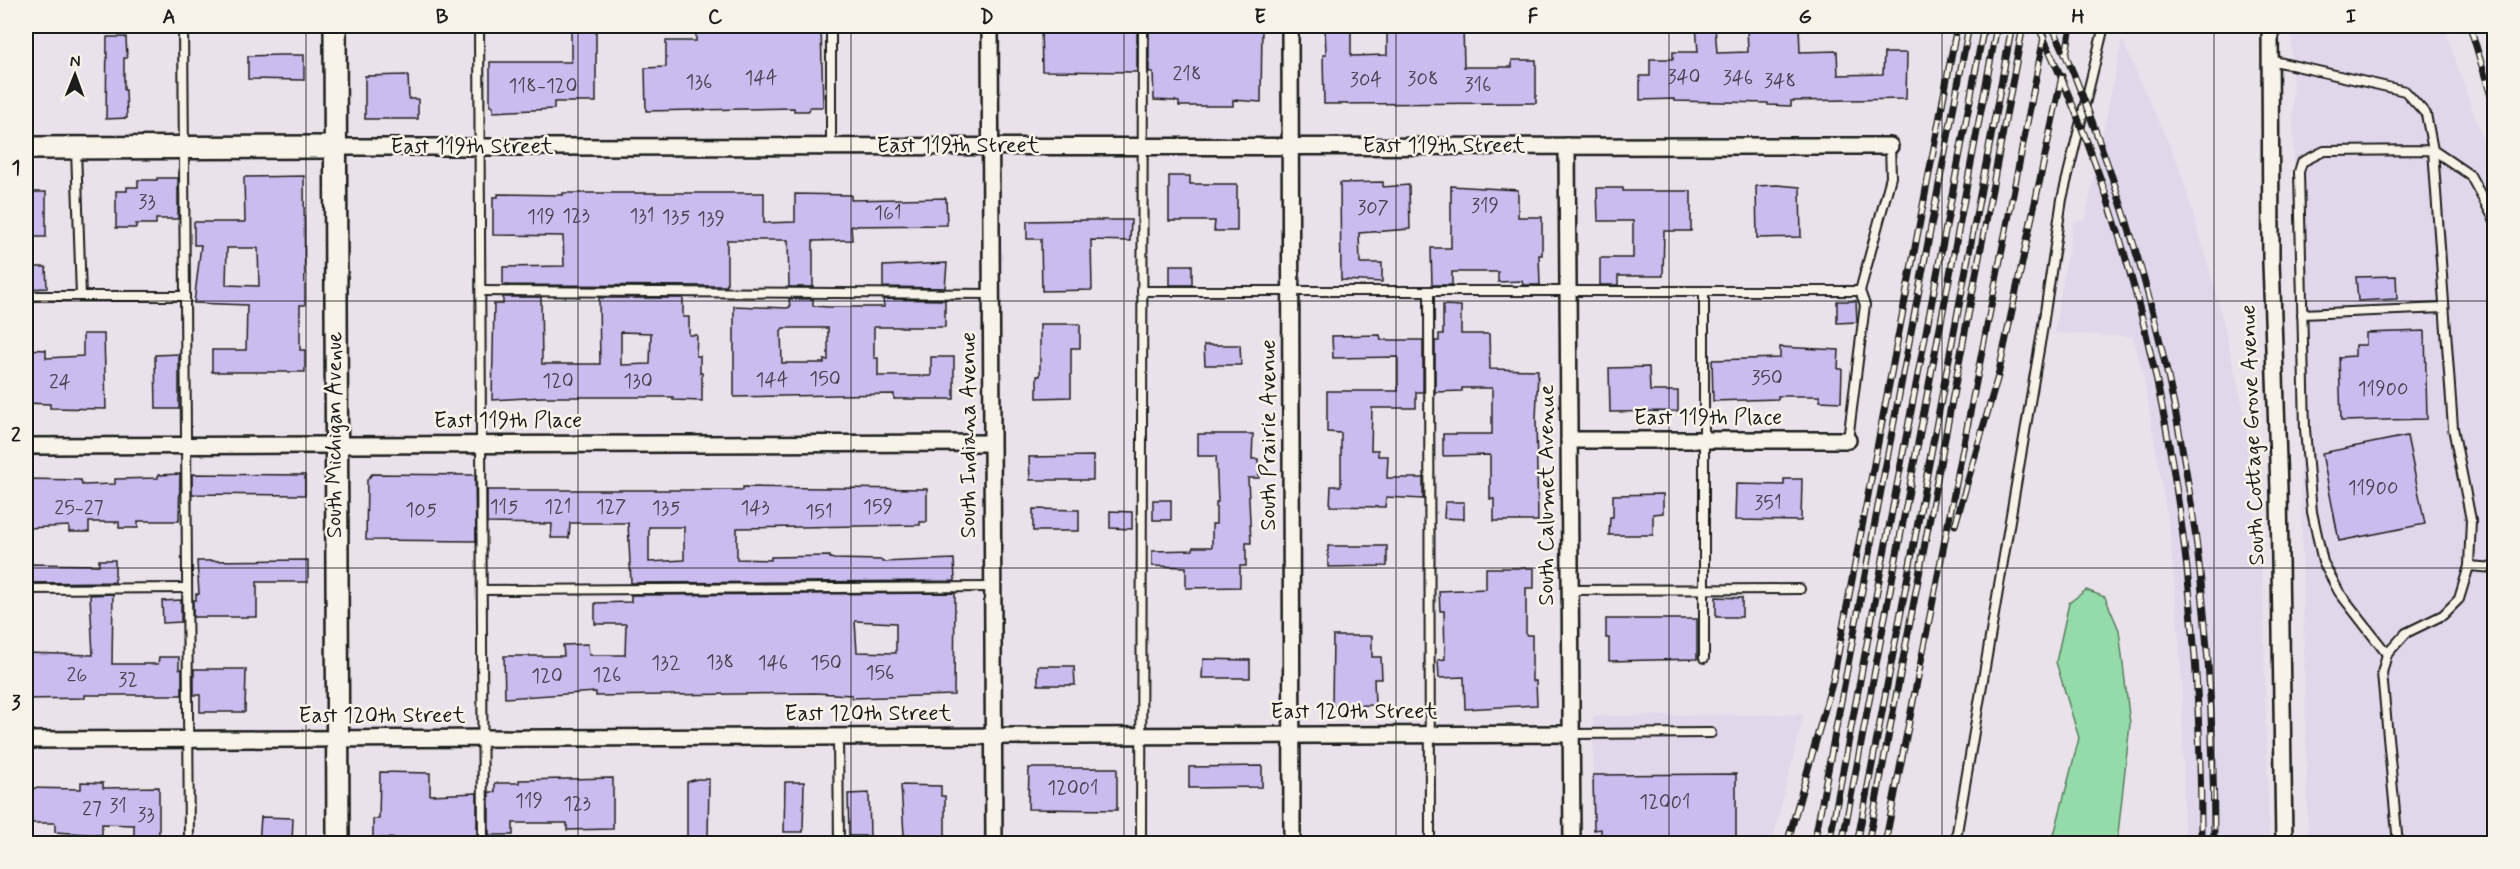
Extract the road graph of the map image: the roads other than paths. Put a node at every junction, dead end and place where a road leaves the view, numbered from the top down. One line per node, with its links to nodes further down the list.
1 (183, 26): 17 (lane)
2 (334, 26): 18 (main road, South Michigan Avenue)
3 (479, 26): 19 (lane)
4 (831, 26): 11 (lane)
5 (990, 26): 12 (street, South Indiana Avenue)
6 (1143, 26): 13 (lane)
7 (1290, 26): 14 (street, South Prairie Avenue)
8 (2104, 26): 76 (lane)
9 (2270, 26): 10 (street, South Cottage Grove Avenue)
10 (2271, 60): 22 (lane); 77 (street, South Cottage Grove Avenue)
11 (831, 146): 12 (street, East 119th Street); 19 (street, East 119th Street)
12 (990, 146): 13 (street, East 119th Street); 31 (street, South Indiana Avenue)
13 (1143, 146): 14 (street, East 119th Street); 25 (lane)
14 (1290, 146): 15 (street, East 119th Street); 26 (street, South Prairie Avenue)
15 (1567, 146): 16 (street, East 119th Street); 28 (street, South Calumet Avenue)
16 (1890, 146): 30 (lane)
17 (184, 147): 18 (main road, East 119th Street); 21 (main road, East 119th Street); 34 (lane)
18 (334, 147): 19 (street, East 119th Street); 41 (main road, South Michigan Avenue)
19 (480, 147): 24 (lane)
20 (26, 148): 21 (main road, East 119th Street)
21 (76, 148): 33 (lane)
22 (2433, 150): 23 (lane); 35 (lane); 36 (lane)
23 (2494, 219)
24 (481, 291): 31 (lane); 42 (lane)
25 (1142, 291): 26 (lane); 61 (lane)
26 (1291, 291): 27 (lane); 59 (street, South Prairie Avenue)
27 (1428, 291): 28 (lane); 57 (lane)
28 (1568, 291): 29 (lane); 39 (street, South Calumet Avenue)
29 (1704, 291): 30 (lane); 37 (lane)
30 (1860, 291): 38 (lane)
31 (991, 294): 40 (street, South Indiana Avenue)
32 (26, 296): 33 (lane)
33 (81, 296): 34 (lane)
34 (185, 296): 43 (lane)
35 (2444, 308): 36 (lane); 45 (lane)
36 (2302, 314): 54 (lane)
37 (1704, 440): 38 (street, East 119th Place); 39 (street, East 119th Place); 52 (lane)
38 (1848, 440)
39 (1569, 441): 51 (street, South Calumet Avenue)
40 (992, 443): 42 (street, East 119th Place); 47 (street, South Indiana Avenue)
41 (335, 444): 42 (street, East 119th Place); 43 (street, East 119th Place); 65 (main road, South Michigan Avenue)
42 (482, 444): 50 (lane)
43 (186, 445): 44 (street, East 119th Place); 48 (lane)
44 (26, 446)
45 (2469, 566): 46 (lane); 54 (lane)
46 (2494, 568)
47 (993, 587): 50 (lane); 60 (street, South Indiana Avenue)
48 (187, 588): 49 (lane); 64 (lane)
49 (26, 589)
50 (482, 590): 63 (lane)
51 (1570, 590): 52 (lane); 58 (street, South Calumet Avenue)
52 (1704, 590): 53 (lane); 55 (lane)
53 (1800, 590)
54 (2387, 654): 78 (lane)
55 (1704, 658)
56 (1710, 733): 58 (lane, East 120th Street)
57 (1430, 734): 58 (street, East 120th Street); 59 (street, East 120th Street); 74 (lane)
58 (1571, 734): 75 (street, South Calumet Avenue)
59 (1292, 735): 61 (street, East 120th Street); 73 (street, South Prairie Avenue)
60 (994, 736): 61 (street, East 120th Street); 62 (street, East 120th Street); 71 (street, South Indiana Avenue)
61 (1140, 736): 72 (lane)
62 (838, 737): 63 (street, East 120th Street); 70 (lane)
63 (483, 738): 65 (street, East 120th Street); 69 (lane)
64 (188, 739): 65 (street, East 120th Street); 66 (street, East 120th Street); 67 (lane)
65 (337, 739): 68 (main road, South Michigan Avenue)
66 (26, 740)
67 (189, 843)
68 (338, 843)
69 (483, 843)
70 (839, 843)
71 (994, 843)
72 (1141, 843)
73 (1292, 843)
74 (1430, 843)
75 (1572, 843)
76 (1955, 843)
77 (2284, 843)
78 (2398, 843)

